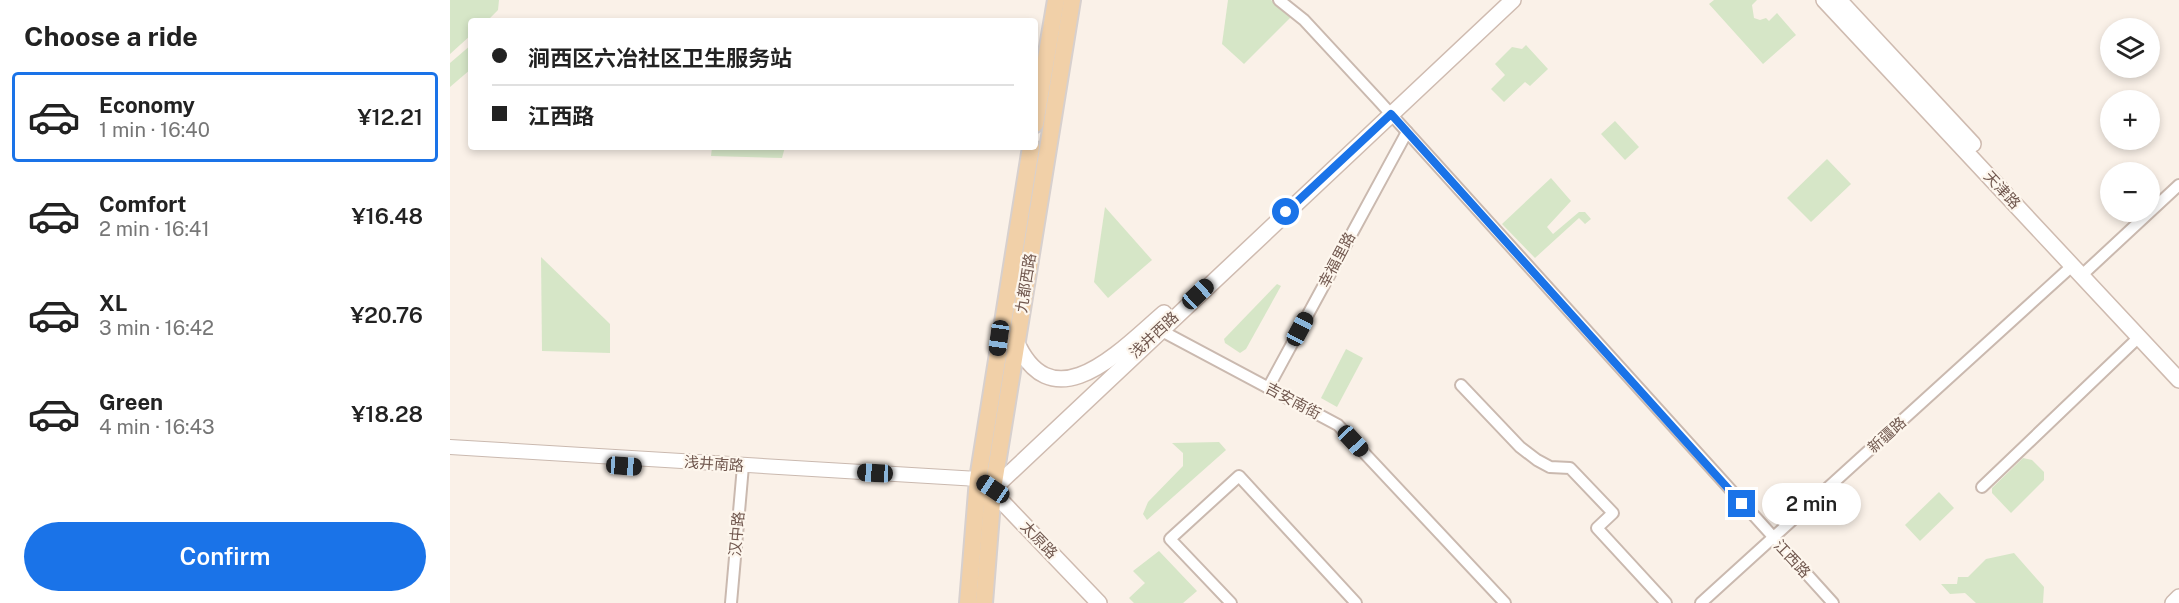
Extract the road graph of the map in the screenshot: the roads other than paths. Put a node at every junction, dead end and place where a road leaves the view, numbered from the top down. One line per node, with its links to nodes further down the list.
1 (1056, 0): 8 (main road)
2 (1072, 0): 16 (main road, 九都西路)
3 (1279, 0): 9 (street, 江西路)
4 (1499, 0): 9 (main road, 浅井西路)
5 (1513, 0): 9 (main road, 浅井西路)
6 (1824, 0): 13 (main road, 天津路)
7 (1839, 0): 13 (main road, 天津路)
8 (1038, 106)
9 (1388, 111): 10 (street, 江西路); 14 (main road, 浅井西路); 16 (main road, 浅井西路)
10 (1407, 132): 20 (street, 幸福里路); 26 (street, 江西路)
11 (1031, 150): 24 (main road, 九都西路)
12 (2179, 186): 13 (street, 新疆路)
13 (2081, 270): 15 (main road, 天津路); 17 (main road, 天津路); 26 (street, 新疆路)
14 (1160, 330): 20 (street, 吉安南街); 24 (main road, 浅井西路)
15 (2139, 337): 18 (main road, 天津路); 25 (street)
16 (1016, 341): 24 (main road, 九都西路)
17 (2179, 366)
18 (2179, 380)
19 (1461, 385): 35 (street)
20 (1268, 388): 34 (street, 吉安南街)
21 (450, 447): 23 (street, 浅井南路)
22 (450, 455): 23 (street, 浅井南路)
23 (742, 470): 24 (street, 浅井南路); 28 (street, 汉中路)
24 (982, 485): 29 (main road, 九都西路); 30 (main road, 九都西路); 31 (main road, 太原路)
25 (1982, 487)
26 (1773, 539): 36 (street, 新疆路); 37 (street, 江西路)
27 (2179, 597): 38 (main road)
28 (731, 603)
29 (968, 603)
30 (984, 603)
31 (1099, 603)
32 (1231, 603): 33 (street)
33 (1356, 603)
34 (1505, 603)
35 (1666, 603)
36 (1701, 603)
37 (1833, 603)
38 (2173, 603)

